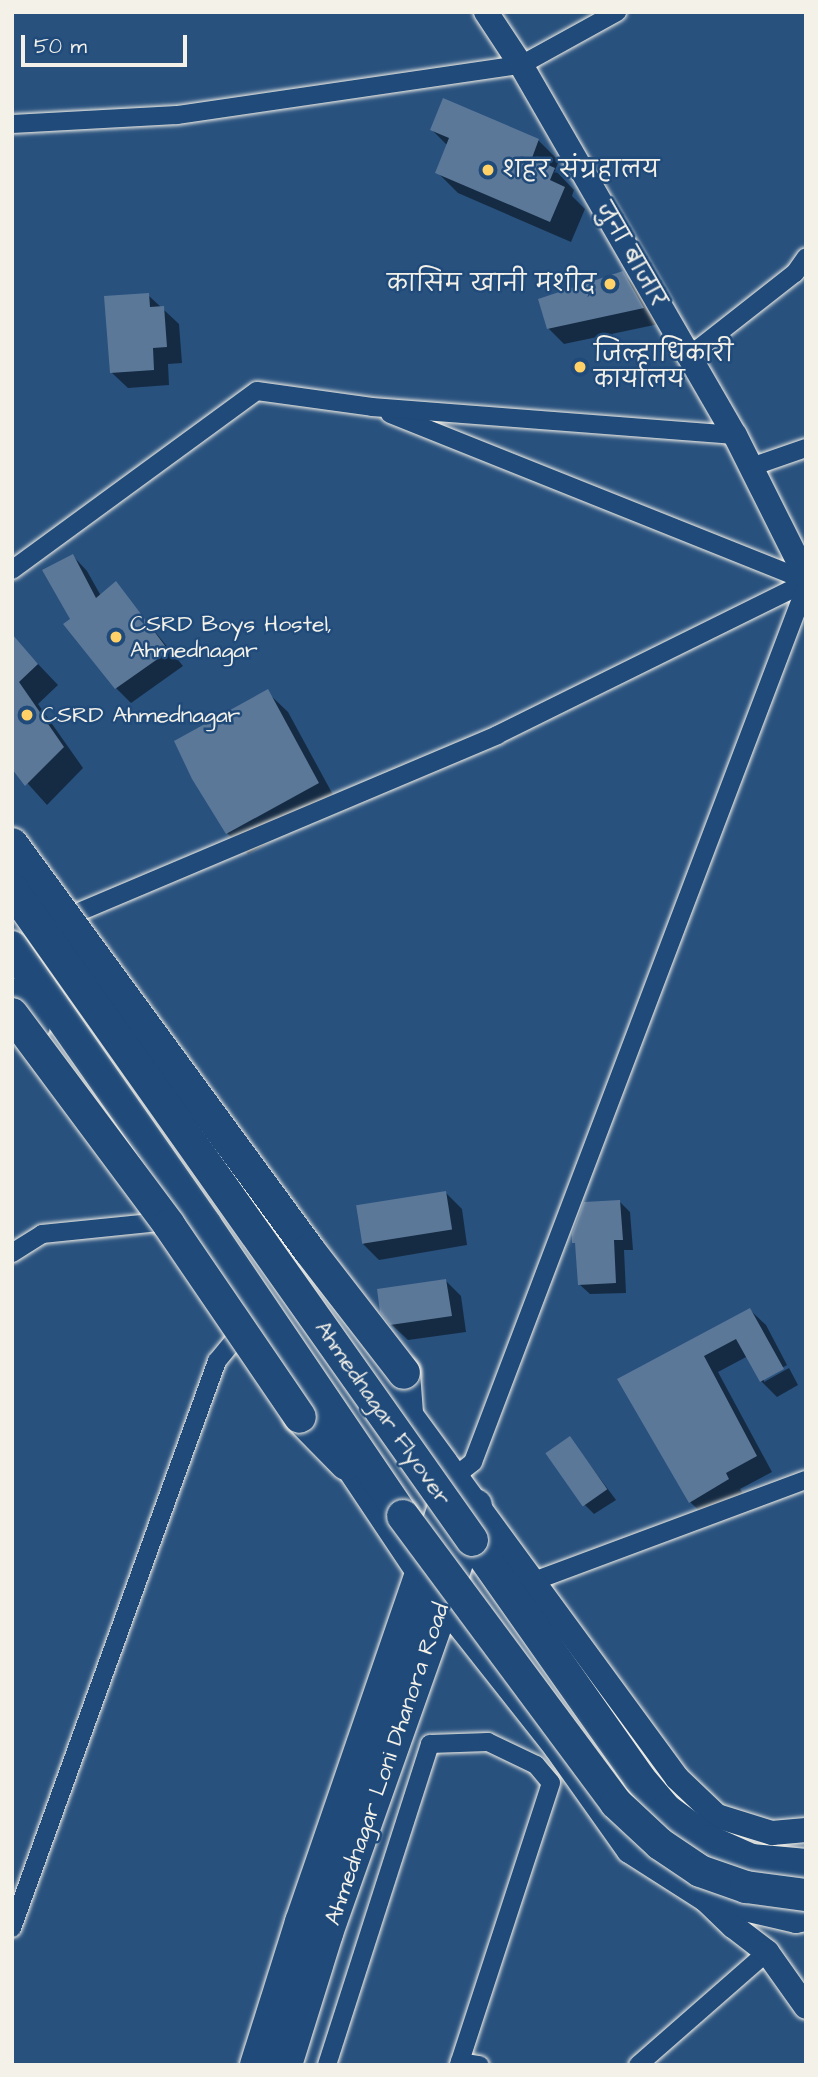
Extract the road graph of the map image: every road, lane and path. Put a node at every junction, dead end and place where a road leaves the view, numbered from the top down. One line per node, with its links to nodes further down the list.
1 (486, 12): 3 (street, जुना बाजार)
2 (617, 12): 3 (street)
3 (521, 65): 4 (street); 6 (street, जुना बाजार)
4 (12, 124)
5 (806, 257): 6 (street)
6 (689, 356): 8 (street, जुना बाजार)
7 (372, 407): 8 (street); 11 (street); 12 (street)
8 (736, 435): 10 (street, जुना बाजार)
9 (806, 448): 10 (street)
10 (751, 467): 12 (street, जुना बाजार)
11 (12, 570)
12 (806, 581): 16 (street); 25 (street)
13 (12, 844): 23 (highway, bridge)
14 (12, 859): 16 (street)
15 (12, 888): 32 (highway, Ahmednagar Flyover, bridge)
16 (57, 922): 23 (street)
17 (12, 947): 33 (highway, Ahmednagar Flyover, bridge)
18 (12, 990): 20 (street)
19 (12, 1014): 24 (highway, bridge)
20 (174, 1221): 21 (street); 22 (street)
21 (12, 1253)
22 (248, 1324): 24 (street); 36 (street)
23 (407, 1413): 25 (street)
24 (346, 1464): 28 (street)
25 (463, 1469): 27 (street); 28 (highway)
26 (806, 1480): 29 (street)
27 (476, 1505): 29 (street); 30 (highway, Ahmednagar Loni Dhanora Road)
28 (421, 1577): 30 (street); 40 (highway)
29 (534, 1581): 31 (street)
30 (443, 1605): 34 (street); 41 (highway, Ahmednagar Loni Dhanora Road)
31 (806, 1830)
32 (806, 1865)
33 (806, 1895)
34 (706, 1900): 35 (street); 37 (street)
35 (806, 1919)
36 (12, 1928)
37 (767, 1952): 38 (street); 44 (street)
38 (806, 2007)
39 (459, 2063): 42 (street); 43 (street)
40 (256, 2065)
41 (286, 2065)
42 (327, 2065)
43 (480, 2065)
44 (638, 2065)

